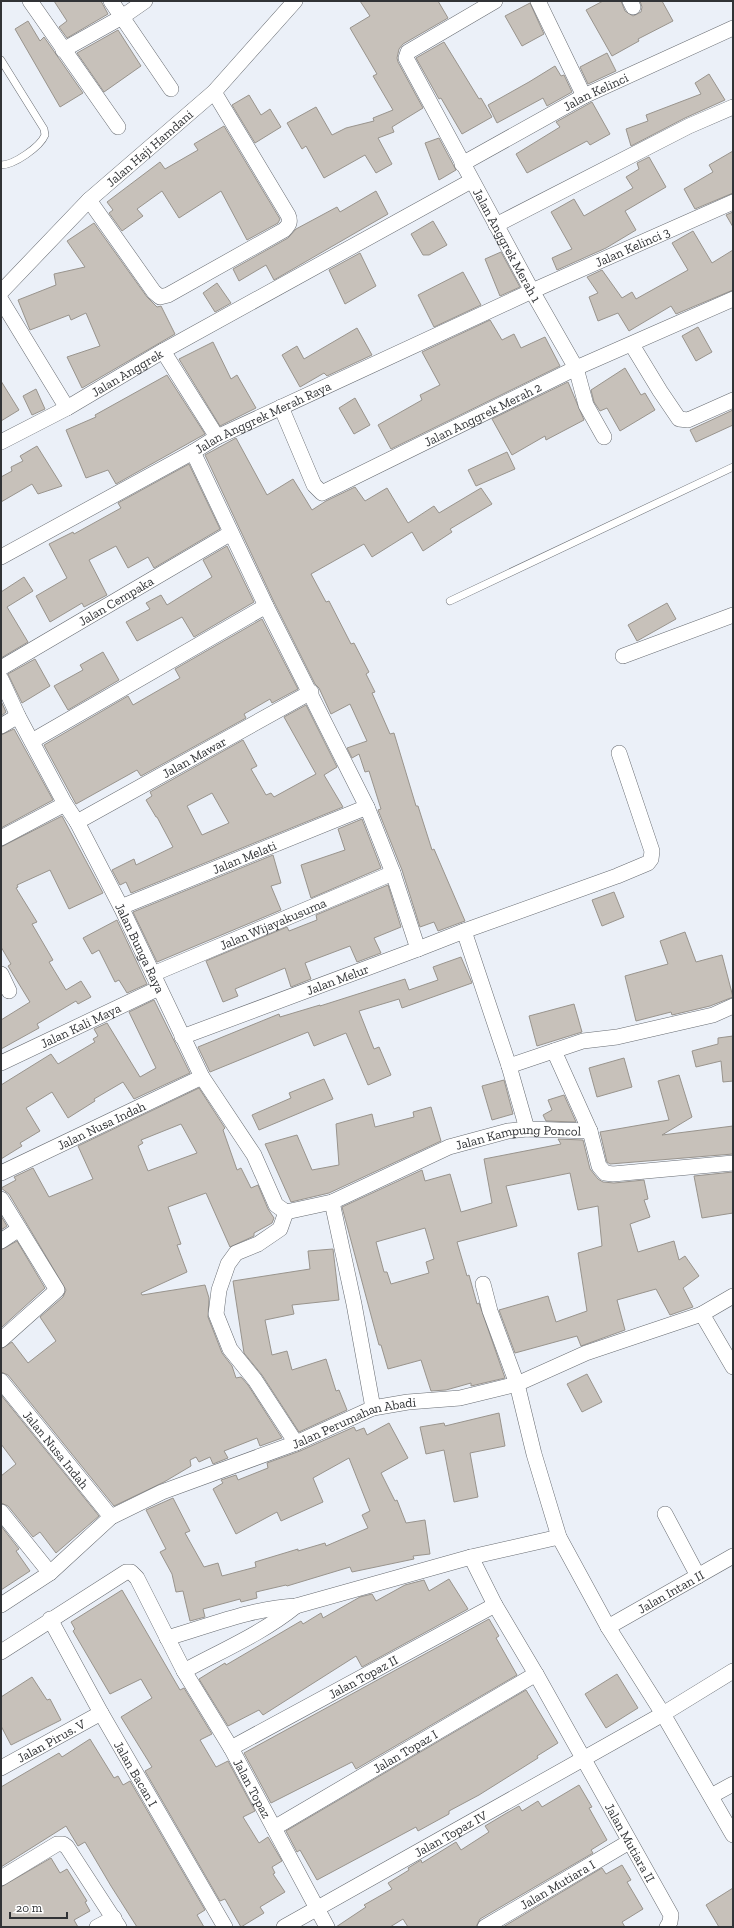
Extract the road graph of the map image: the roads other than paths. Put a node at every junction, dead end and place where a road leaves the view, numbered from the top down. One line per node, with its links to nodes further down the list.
1 (30, 1): 9 (street)
2 (111, 1): 7 (street)
3 (145, 1): 7 (street)
4 (295, 1): 12 (street, Jalan Haji Hamdani)
5 (495, 1): 16 (street, Jalan Anggrek Merah 1)
6 (538, 1): 13 (street)
7 (122, 17): 9 (street); 11 (street)
8 (733, 28): 13 (street, Jalan Kelinci)
9 (63, 50): 15 (street)
10 (1, 60): 17 (lane)
11 (171, 89)
12 (214, 92): 19 (street, Jalan Haji Hamdani); 19 (street)
13 (584, 96): 16 (street, Jalan Kelinci)
14 (733, 108): 21 (street)
15 (118, 127)
16 (462, 164): 18 (street, Jalan Anggrek Merah 1)
17 (1, 165)
18 (472, 180): 21 (street, Jalan Anggrek Merah 1); 27 (street)
19 (89, 200): 23 (street, Jalan Haji Hamdani)
20 (733, 202): 22 (street, Jalan Kelinci 3)
21 (496, 225): 22 (street, Jalan Anggrek Merah 1)
22 (532, 291): 28 (street, Jalan Anggrek Merah 1); 30 (street, Jalan Anggrek Merah Raya)
23 (1, 292)
24 (733, 299): 26 (street, Jalan Anggrek Merah 2)
25 (1, 300): 31 (street)
26 (632, 344): 28 (street, Jalan Anggrek Merah 2); 29 (street)
27 (163, 351): 31 (street, Jalan Anggrek); 32 (street, Jalan Anggrek)
28 (576, 368): 30 (street, Jalan Anggrek Merah 2); 33 (street, Jalan Anggrek Merah 1)
29 (733, 400)
30 (281, 407): 32 (street, Jalan Anggrek Merah Raya)
31 (67, 408): 34 (street, Jalan Anggrek)
32 (217, 437): 35 (street, Jalan Anggrek Merah Raya)
33 (604, 437)
34 (1, 442)
35 (193, 452): 37 (street); 38 (street, Jalan Anggrek Merah Raya)
36 (733, 467): 39 (lane)
37 (231, 533): 40 (street); 43 (street, Jalan Cempaka)
38 (1, 557)
39 (450, 601)
40 (266, 606): 45 (street); 48 (street)
41 (733, 615): 42 (street)
42 (623, 656)
43 (1, 668)
44 (1, 679): 46 (street, Jalan Bunga Raya)
45 (311, 692): 51 (street); 52 (street, Jalan Mawar)
46 (18, 716): 47 (street); 48 (street, Jalan Bunga Raya)
47 (1, 726)
48 (32, 741): 50 (street, Jalan Bunga Raya)
49 (619, 753): 56 (street, Jalan Melur)
50 (65, 804): 52 (street, Jalan Bunga Raya); 53 (street)
51 (367, 807): 54 (street); 55 (street, Jalan Melati)
52 (77, 822): 55 (street, Jalan Bunga Raya)
53 (1, 838)
54 (393, 873): 57 (street); 59 (street, Jalan Wijayakusuma)
55 (121, 907): 59 (street, Jalan Bunga Raya)
56 (464, 931): 57 (street, Jalan Melur); 66 (street)
57 (418, 949): 63 (street, Jalan Melur)
58 (1, 974): 61 (street)
59 (153, 974): 60 (street, Jalan Bunga Raya)
60 (159, 988): 63 (street, Jalan Bunga Raya); 65 (street, Jalan Kali Maya)
61 (9, 991)
62 (733, 1006): 64 (street)
63 (182, 1037): 67 (street, Jalan Bunga Raya)
64 (554, 1051): 66 (street); 69 (street)
65 (1, 1063)
66 (509, 1066): 68 (street)
67 (202, 1077): 71 (street, Jalan Nusa Indah); 74 (street, Jalan Bunga Raya)
68 (527, 1129): 69 (street, Jalan Kampung Poncol); 73 (street, Jalan Kampung Poncol)
69 (590, 1131): 70 (street, Jalan Kampung Poncol)
70 (733, 1163)
71 (1, 1173)
72 (1, 1199): 75 (street)
73 (332, 1202): 74 (street, Jalan Kampung Poncol); 84 (street)
74 (286, 1212): 85 (street)
75 (19, 1229): 76 (street); 80 (street)
76 (1, 1241)
77 (483, 1284): 83 (street)
78 (733, 1296): 79 (street, Jalan Perumahan Abadi)
79 (702, 1314): 81 (street); 83 (street, Jalan Perumahan Abadi)
80 (1, 1340)
81 (733, 1368)
82 (1, 1381): 88 (street, Jalan Nusa Indah)
83 (517, 1384): 84 (street, Jalan Perumahan Abadi); 89 (street)
84 (373, 1408): 85 (street, Jalan Perumahan Abadi)
85 (296, 1443): 88 (street, Jalan Perumahan Abadi)
86 (1, 1512): 92 (street)
87 (665, 1514): 93 (street)
88 (111, 1517): 92 (street, Jalan Perumahan Abadi)
89 (559, 1537): 91 (street); 98 (street)
90 (733, 1556): 93 (street, Jalan Intan II)
91 (471, 1557): 95 (street); 96 (street)
92 (50, 1573): 94 (street, Jalan Perumahan Abadi)
93 (698, 1576): 98 (street, Jalan Intan II)
94 (1, 1605)
95 (496, 1605): 103 (street); 106 (street, Jalan Topaz II)
96 (296, 1606): 99 (street); 101 (street)
97 (50, 1619): 99 (street, Jalan Topaz); 100 (street, Jalan Topaz); 104 (street, Jalan Bacan I)
98 (608, 1627): 105 (street)
99 (167, 1638): 101 (street, Jalan Topaz)
100 (1, 1652)
101 (184, 1671): 106 (street, Jalan Topaz)
102 (733, 1671): 105 (street, Jalan Topaz IV)
103 (536, 1674): 107 (street); 111 (street, Jalan Topaz I)
104 (101, 1713): 108 (street, Jalan Pirus. V); 118 (street, Jalan Bacan I)
105 (663, 1714): 107 (street, Jalan Topaz IV); 110 (street)
106 (231, 1748): 111 (street, Jalan Topaz)
107 (583, 1758): 113 (street, Jalan Mutiara II); 115 (street, Jalan Topaz IV)
108 (1, 1768)
109 (733, 1784): 110 (street)
110 (711, 1796): 112 (street)
111 (274, 1828): 115 (street, Jalan Topaz)
112 (733, 1835)
113 (629, 1842): 121 (street, Jalan Mutiara I); 122 (street, Jalan Mutiara II)
114 (1, 1878): 116 (street)
115 (317, 1909): 119 (street); 120 (street)
116 (117, 1922): 117 (street)
117 (97, 1927)
118 (225, 1927)
119 (284, 1927)
120 (327, 1927)
121 (485, 1927)
122 (667, 1927)

